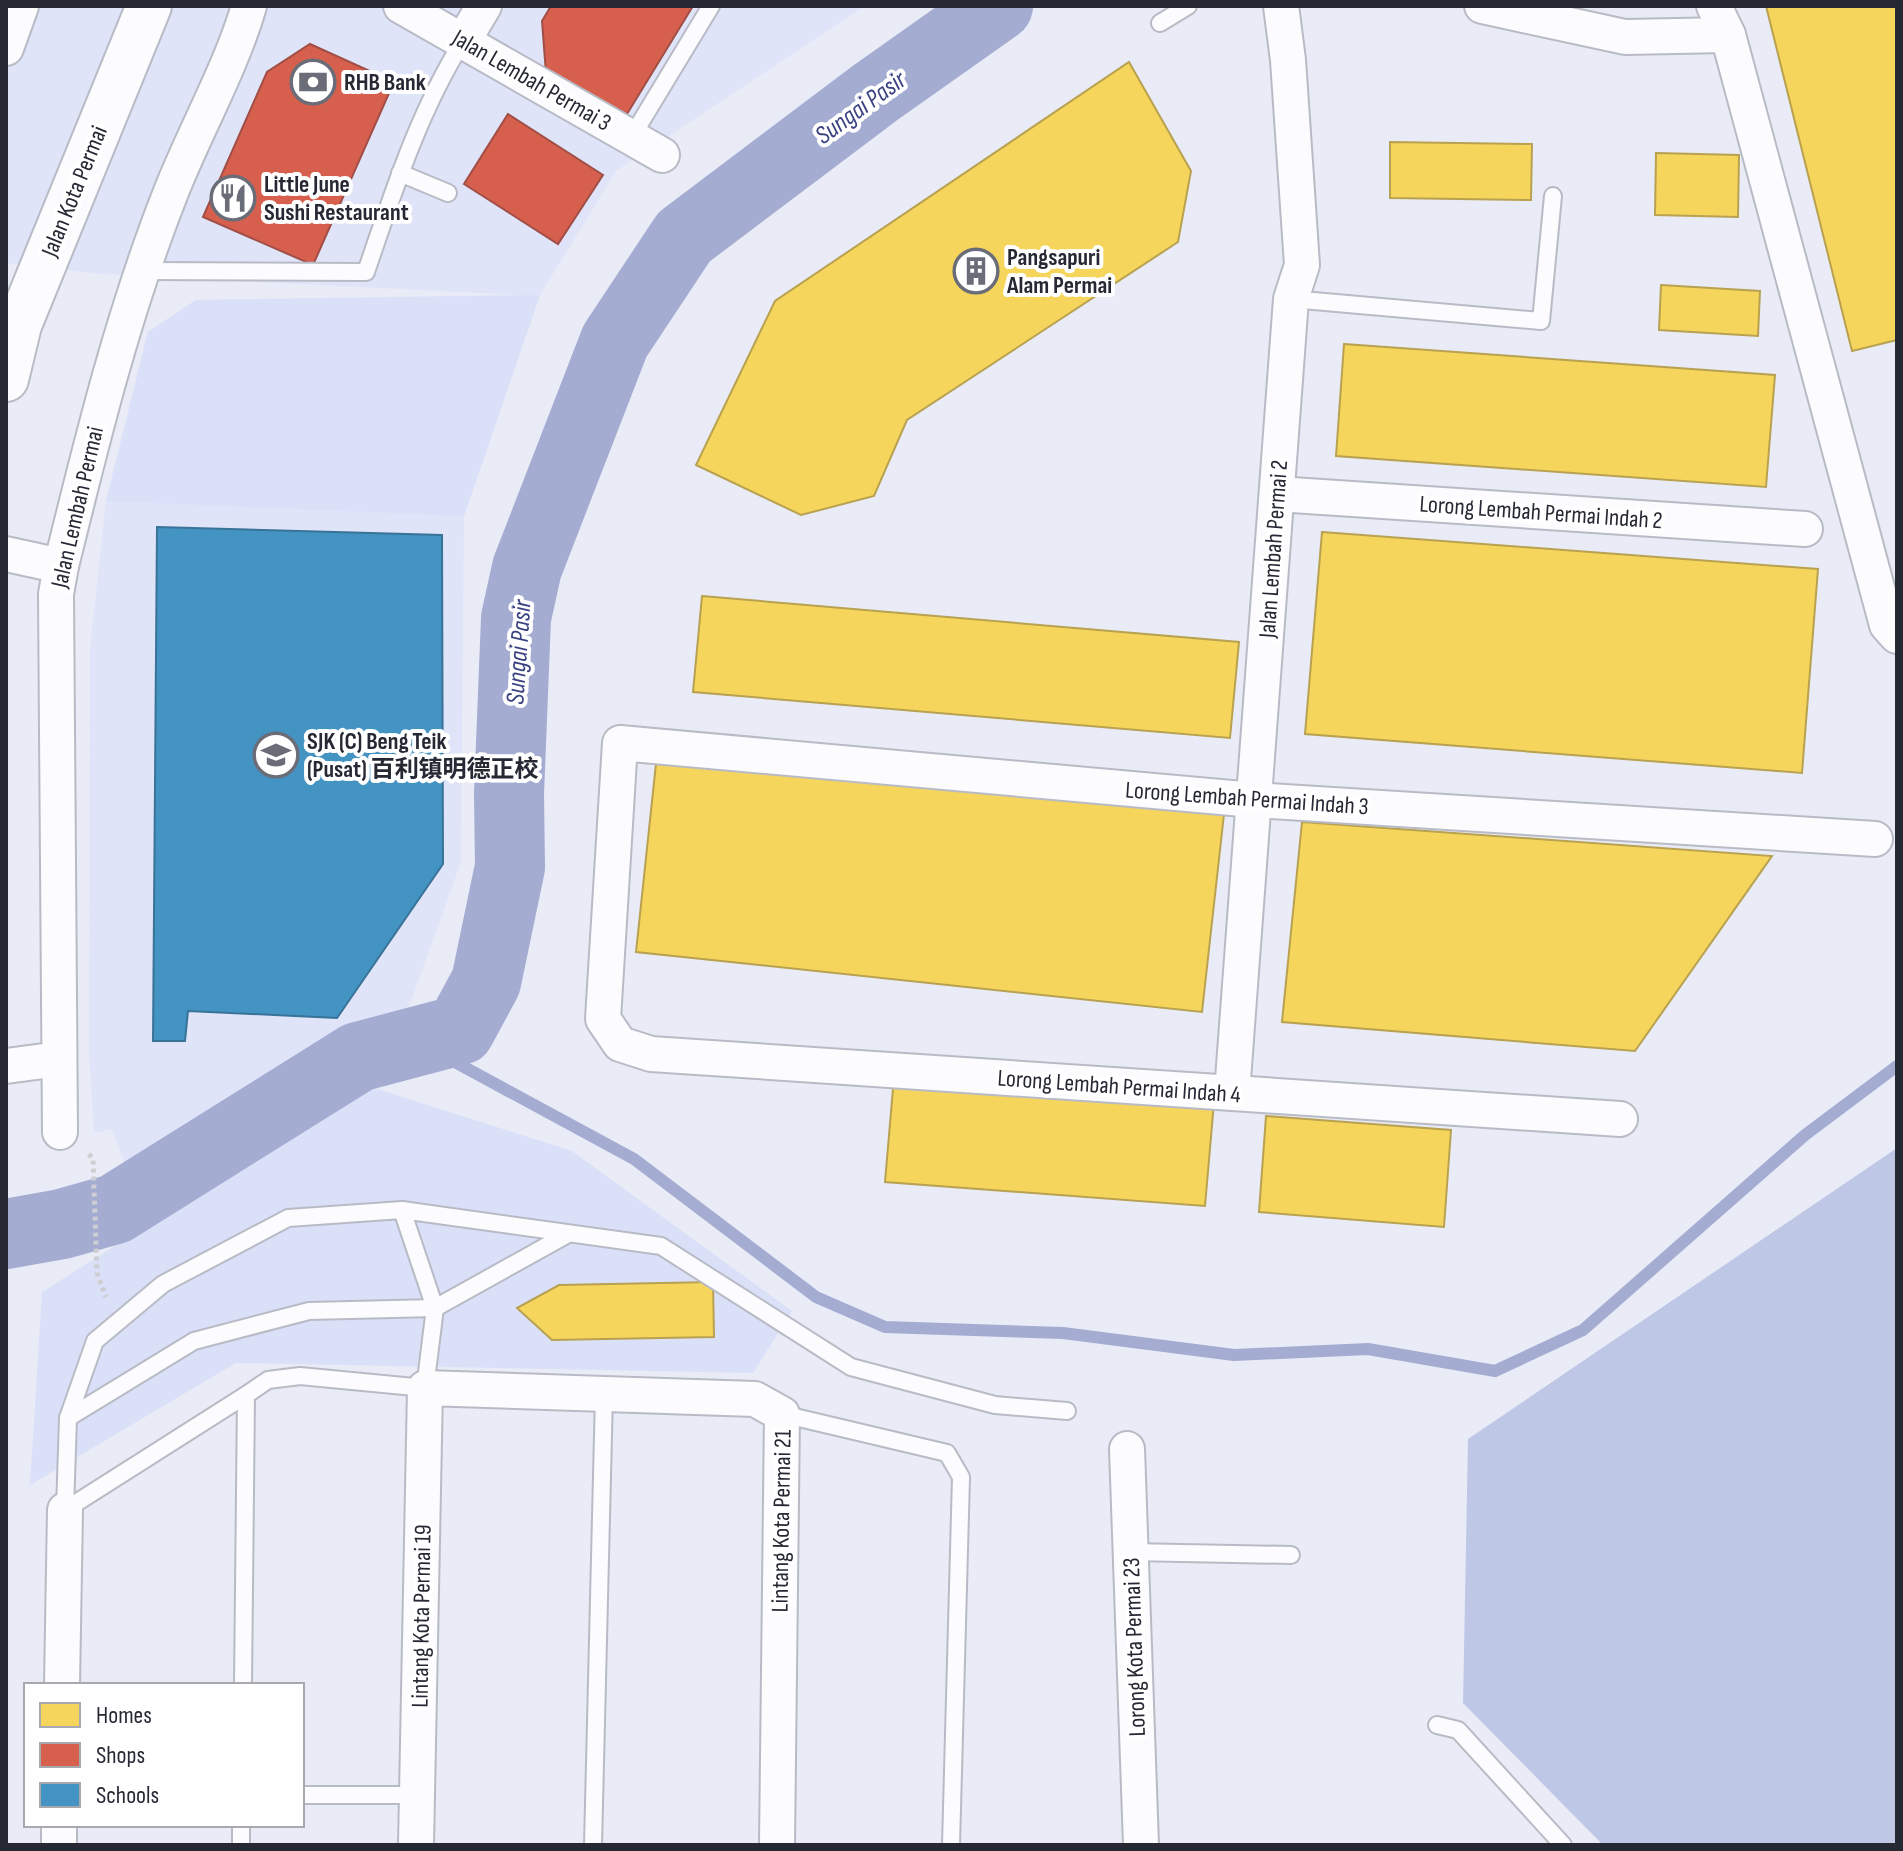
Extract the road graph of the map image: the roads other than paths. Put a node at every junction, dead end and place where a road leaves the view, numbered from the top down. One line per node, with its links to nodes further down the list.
1 (21, 6): 13 (street)
2 (149, 6): 21 (main road, Jalan Kota Permai)
3 (249, 6): 19 (street, Jalan Lembah Permai)
4 (401, 6): 12 (street, Jalan Lembah Permai 3)
5 (484, 6): 12 (street)
6 (711, 6): 14 (lane)
7 (1188, 6): 11 (lane)
8 (1482, 6): 10 (street)
9 (1286, 8): 20 (street, Jalan Lembah Permai 2)
10 (1721, 20): 27 (street)
11 (1160, 23)
12 (463, 41): 14 (street, Jalan Lembah Permai 3); 16 (lane)
13 (6, 48)
14 (631, 138): 15 (street, Jalan Lembah Permai 3)
15 (662, 155)
16 (400, 173): 17 (lane); 19 (lane)
17 (448, 193)
18 (1553, 196): 20 (lane)
19 (144, 271): 26 (street, Jalan Lembah Permai)
20 (1291, 299): 23 (street, Jalan Lembah Permai 2)
21 (12, 324): 22 (main road, Jalan Kota Permai)
22 (6, 379)
23 (1277, 494): 24 (street, Lorong Lembah Permai Indah 2); 28 (street, Jalan Lembah Permai 2)
24 (1805, 529)
25 (6, 554): 26 (street)
26 (61, 566): 31 (street, Jalan Lembah Permai)
27 (1897, 636)
28 (1254, 800): 29 (street, Lorong Lembah Permai Indah 3); 30 (street, Lorong Lembah Permai Indah 3); 33 (street, Jalan Lembah Permai 2)
29 (1875, 839)
30 (620, 1044): 33 (street, Lorong Lembah Permai Indah 4)
31 (59, 1059): 32 (street); 35 (street, Jalan Lembah Permai)
32 (6, 1066)
33 (1232, 1093): 34 (street, Lorong Lembah Permai Indah 4)
34 (1620, 1119)
35 (60, 1132)
36 (402, 1210): 37 (lane); 38 (lane); 44 (lane)
37 (568, 1234): 38 (lane); 42 (lane)
38 (435, 1308): 39 (lane); 44 (lane)
39 (425, 1388): 40 (street, Lintang Kota Permai 21); 41 (lane); 53 (street, Lintang Kota Permai 19)
40 (604, 1394): 43 (street, Lintang Kota Permai 21); 55 (lane)
41 (246, 1395): 46 (lane); 50 (lane)
42 (1067, 1411)
43 (782, 1414): 56 (street, Lintang Kota Permai 21); 57 (lane)
44 (68, 1418): 46 (lane)
45 (1127, 1449): 47 (street, Lorong Kota Permai 23)
46 (65, 1510): 49 (street)
47 (1130, 1552): 48 (lane); 58 (street, Lorong Kota Permai 23)
48 (1291, 1555)
49 (62, 1683)
50 (243, 1683)
51 (1437, 1725): 59 (lane)
52 (304, 1795): 53 (lane)
53 (417, 1795): 54 (street, Lintang Kota Permai 19)
54 (416, 1845)
55 (593, 1845)
56 (777, 1845)
57 (951, 1845)
58 (1141, 1845)
59 (1563, 1845)

